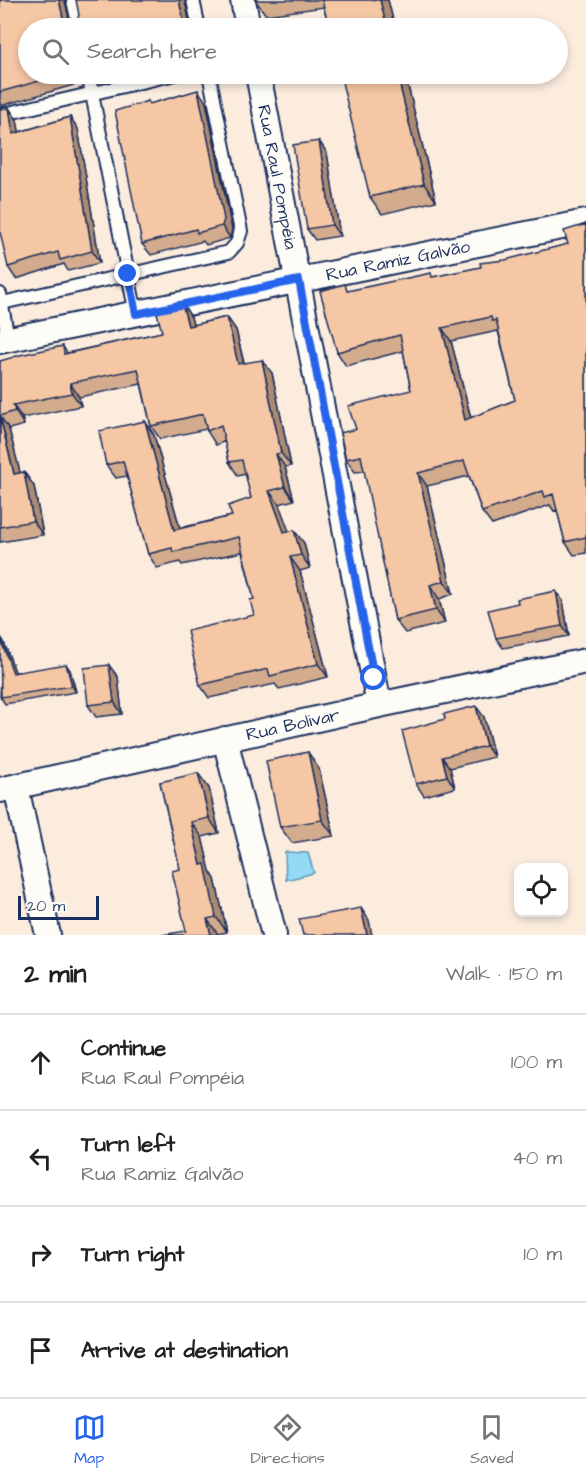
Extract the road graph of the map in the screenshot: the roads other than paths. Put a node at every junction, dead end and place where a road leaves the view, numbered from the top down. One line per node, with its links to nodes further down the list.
1 (74, 0): 4 (lane)
2 (193, 0): 5 (lane)
3 (243, 0): 6 (street)
4 (77, 18)
5 (197, 18)
6 (246, 18)
7 (90, 84): 11 (lane)
8 (131, 84): 11 (lane)
9 (211, 84): 14 (lane)
10 (260, 84): 15 (street, Rua Raul Pompéia)
11 (92, 93): 12 (lane); 14 (lane)
12 (0, 115)
13 (586, 222): 15 (street, Rua Ramiz Galvão)
14 (128, 274): 16 (lane); 17 (lane)
15 (299, 280): 17 (street, Rua Ramiz Galvão); 20 (street, Rua Raul Pompéia)
16 (1, 299): 18 (lane)
17 (136, 314): 18 (street, Rua Ramiz Galvão)
18 (4, 340)
19 (586, 661): 20 (street, Rua Bolivar)
20 (379, 705): 21 (street, Rua Bolivar)
21 (225, 739): 22 (street, Rua Bolivar); 24 (street)
22 (8, 789): 23 (street)
23 (48, 935)
24 (274, 935)

